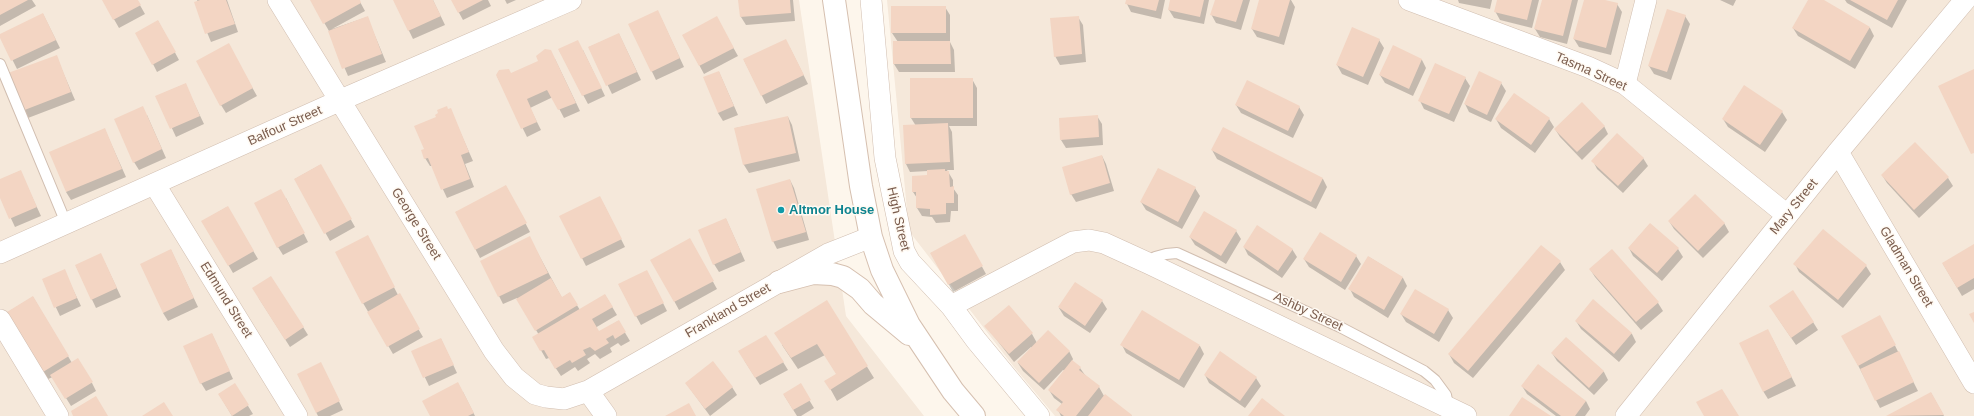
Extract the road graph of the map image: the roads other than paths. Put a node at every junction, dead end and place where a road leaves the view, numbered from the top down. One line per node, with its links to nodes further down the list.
1 (278, 0): 10 (street, George Street)
2 (571, 0): 10 (street, Balfour Street)
3 (834, 0): 15 (main road)
4 (871, 0): 18 (street, High Street)
5 (1409, 0): 9 (street, Tasma Street)
6 (1646, 0): 9 (street)
7 (1965, 0): 11 (street, Mary Street)
8 (0, 64): 14 (lane)
9 (1624, 84): 13 (street, Tasma Street)
10 (340, 101): 12 (street, Balfour Street); 22 (street, George Street)
11 (1838, 152): 13 (street, Mary Street); 21 (street, Gladman Street)
12 (154, 185): 14 (street, Balfour Street); 24 (street, Edmund Street)
13 (1787, 215): 29 (street, Mary Street)
14 (66, 223): 16 (street, Balfour Street)
15 (871, 237): 17 (street, Frankland Street); 20 (main road)
16 (0, 253)
17 (779, 282): 20 (main road); 22 (street, Frankland Street)
18 (951, 306): 27 (street, High Street); 28 (street, Ashby Street)
19 (0, 320): 23 (street)
20 (923, 345): 26 (main road)
21 (1974, 383)
22 (588, 391): 25 (street)
23 (58, 416)
24 (297, 416)
25 (606, 416)
26 (974, 416)
27 (1039, 416)
28 (1466, 416)
29 (1626, 416)

